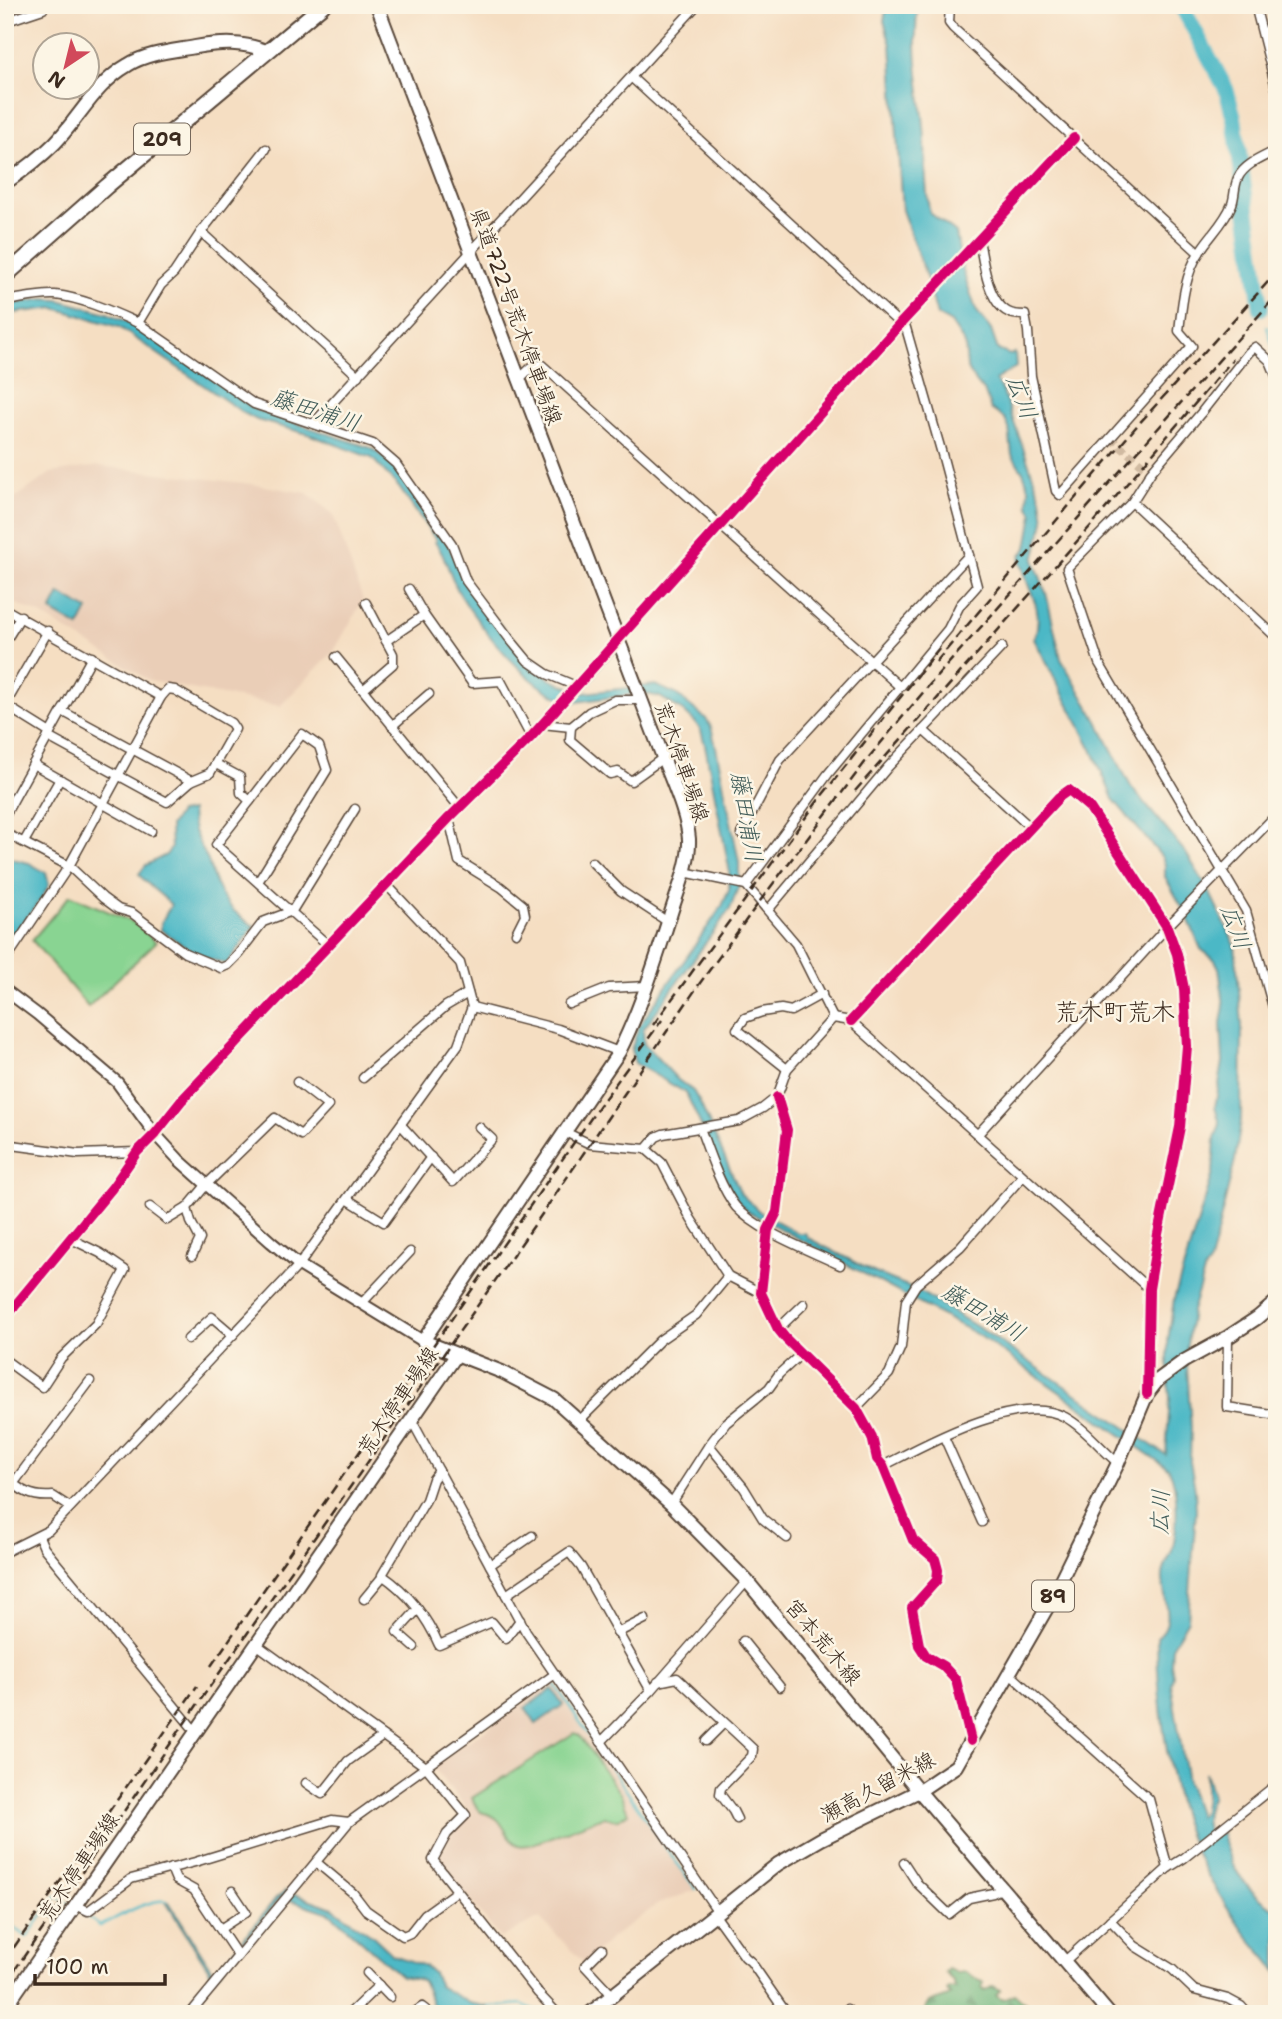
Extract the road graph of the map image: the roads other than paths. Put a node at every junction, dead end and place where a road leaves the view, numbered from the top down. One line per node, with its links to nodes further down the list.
1 (41, 5): 7 (street)
2 (323, 5): 8 (highway, 209)
3 (377, 5): 17 (main road, 県道722号荒木停車場線)
4 (697, 5): 9 (street)
5 (950, 5): 11 (street)
6 (1255, 5): 10 (street)
7 (5, 19)
8 (268, 52): 14 (main road); 19 (highway, 209)
9 (632, 78): 17 (street); 21 (street)
10 (1277, 92)
11 (1074, 138): 16 (street); 18 (street)
12 (266, 149): 15 (street)
13 (1277, 150): 18 (street)
14 (5, 183)
15 (201, 232): 22 (street); 23 (street)
16 (979, 239): 18 (street); 21 (street)
17 (472, 253): 23 (street); 25 (main road, 県道722号荒木停車場線)
18 (1199, 253)
19 (5, 276)
20 (5, 302): 22 (street)
21 (903, 321): 28 (street); 29 (street)
22 (138, 323): 26 (street)
23 (358, 376): 26 (street)
24 (1277, 378): 27 (street)
25 (518, 380): 28 (street); 37 (main road, 県道722号荒木停車場線)
26 (314, 424): 44 (street)
27 (1132, 502): 36 (street); 79 (street)
28 (722, 525): 37 (street); 43 (street)
29 (969, 555): 43 (street); 45 (street)
30 (409, 589): 33 (street)
31 (366, 603): 38 (street)
32 (5, 609): 34 (street)
33 (424, 615): 38 (street); 57 (street)
34 (21, 616): 35 (street); 39 (street)
35 (48, 631): 41 (street); 50 (street)
36 (1277, 638)
37 (618, 640): 44 (street); 49 (main road, 荒木停車場線)
38 (386, 641): 46 (street)
39 (5, 642)
40 (1002, 647): 55 (street)
41 (92, 657): 48 (street); 51 (street)
42 (336, 657): 46 (street)
43 (872, 661): 45 (street); 75 (street)
44 (576, 686): 52 (street)
45 (899, 686): 83 (street)
46 (363, 690): 53 (street)
47 (429, 694): 53 (street)
48 (161, 697): 58 (street); 61 (street)
49 (640, 700): 54 (street); 59 (main road, 荒木停車場線)
50 (5, 705): 56 (street)
51 (62, 710): 56 (street); 58 (street)
52 (542, 724): 54 (street); 57 (street)
53 (392, 726): 67 (street)
54 (571, 727): 59 (street)
55 (922, 730): 72 (street); 84 (street)
56 (49, 735): 60 (street); 62 (street)
57 (531, 737): 67 (street)
58 (134, 749): 62 (street); 64 (street)
59 (663, 758): 80 (main road, 荒木停車場線)
60 (33, 764): 63 (street); 70 (street)
61 (216, 764): 64 (street); 65 (street)
62 (119, 775): 64 (street); 66 (street)
63 (60, 779): 66 (street); 76 (street)
64 (191, 781)
65 (250, 801): 81 (street); 81 (street)
66 (104, 803): 73 (street); 78 (street)
67 (460, 808): 71 (street)
68 (355, 809): 85 (street)
69 (1277, 814): 79 (street)
70 (5, 815)
71 (449, 818): 82 (street); 88 (street)
72 (1030, 827): 87 (street); 99 (street)
73 (151, 831)
74 (5, 832): 76 (street)
75 (741, 834)
76 (24, 842): 78 (street)
77 (592, 862): 86 (street)
78 (69, 866): 85 (street); 90 (street)
79 (1223, 869): 87 (street); 97 (street)
80 (684, 872): 83 (street); 86 (main road, 荒木停車場線)
81 (258, 882): 85 (street)
82 (386, 884): 89 (street); 93 (street)
83 (746, 885): 84 (street)
84 (769, 909): 94 (street)
85 (292, 911): 89 (street)
86 (668, 922): 91 (main road, 荒木停車場線)
87 (1170, 925): 110 (street); 127 (street)
88 (516, 933)
89 (328, 945): 109 (street)
90 (5, 961)
91 (647, 986): 95 (street); 100 (main road, 荒木停車場線)
92 (5, 990): 109 (street)
93 (468, 993): 96 (street); 102 (street)
94 (822, 994): 98 (street); 101 (street)
95 (569, 1004)
96 (472, 1007): 100 (street); 105 (street)
97 (1277, 1010)
98 (833, 1018): 99 (street); 101 (street)
99 (851, 1021): 110 (street)
100 (619, 1052): 108 (main road, 荒木停車場線)
101 (787, 1069): 104 (street)
102 (363, 1078)
103 (297, 1082): 116 (street)
104 (777, 1097): 107 (street); 120 (street)
105 (401, 1125): 114 (street); 117 (street)
106 (479, 1127): 114 (street)
107 (700, 1128): 112 (street); 120 (street)
108 (565, 1132): 112 (street); 136 (main road, 荒木停車場線)
109 (155, 1134): 113 (street); 116 (street)
110 (978, 1134): 115 (street)
111 (5, 1144): 113 (street)
112 (646, 1149): 126 (street)
113 (136, 1152): 121 (street)
114 (431, 1157): 117 (street)
115 (1022, 1177): 127 (street); 143 (street)
116 (207, 1184): 119 (street); 124 (street)
117 (347, 1199): 124 (street)
118 (150, 1207): 119 (street)
119 (187, 1208): 123 (street)
120 (768, 1230): 125 (street); 128 (street)
121 (69, 1238): 132 (street); 140 (street)
122 (410, 1252): 130 (street)
123 (192, 1256)
124 (299, 1265): 130 (street); 134 (street)
125 (840, 1265)
126 (728, 1276): 128 (street); 146 (street)
127 (1149, 1289): 142 (street)
128 (761, 1293): 133 (street)
129 (1277, 1301): 137 (main road, 瀬高久留米線 / 89)
130 (362, 1303): 136 (street)
131 (804, 1304): 133 (street)
132 (5, 1318)
133 (778, 1329): 139 (street)
134 (233, 1335): 135 (street); 155 (street)
135 (188, 1339)
136 (423, 1340): 138 (main road, 荒木停車場線)
137 (1223, 1341): 142 (main road, 瀬高久留米線 / 89); 144 (street)
138 (457, 1354): 145 (main road, 荒木停車場線); 146 (main road, 宮本荒木線)
139 (800, 1355): 143 (street); 148 (street)
140 (5, 1360)
141 (90, 1381): 153 (street)
142 (1147, 1394): 149 (main road, 瀬高久留米線 / 89)
143 (856, 1408): 150 (street)
144 (1277, 1415)
145 (411, 1419): 151 (street); 171 (main road, 荒木停車場線)
146 (579, 1421): 154 (main road, 宮本荒木線)
147 (944, 1437): 149 (street); 150 (street); 156 (street)
148 (709, 1445): 154 (street); 159 (street)
149 (1118, 1463): 174 (main road, 瀬高久留米線 / 89)
150 (883, 1466): 182 (street)
151 (439, 1471): 161 (street); 162 (street)
152 (5, 1476): 153 (street)
153 (13, 1484): 155 (street)
154 (671, 1504): 163 (main road, 宮本荒木線)
155 (70, 1507): 157 (street)
156 (982, 1522)
157 (38, 1536): 160 (street); 179 (street)
158 (532, 1536): 161 (street)
159 (788, 1538)
160 (5, 1552)
161 (490, 1565): 164 (street)
162 (383, 1576): 165 (street); 166 (street)
163 (747, 1581): 175 (street); 187 (main road, 宮本荒木線)
164 (506, 1595): 168 (street); 169 (street)
165 (364, 1599)
166 (418, 1609): 168 (street); 172 (street)
167 (645, 1619): 169 (street)
168 (520, 1620): 173 (street)
169 (617, 1633): 177 (street)
170 (743, 1641): 176 (street)
171 (256, 1644): 179 (main road, 荒木停車場線); 180 (street)
172 (414, 1647)
173 (555, 1674): 183 (street); 184 (street)
174 (1010, 1674): 182 (main road, 瀬高久留米線 / 89); 193 (street)
175 (658, 1682): 177 (street); 178 (street)
176 (780, 1687)
177 (651, 1690): 183 (street)
178 (724, 1723): 181 (street); 188 (street)
179 (195, 1731): 197 (main road, 荒木停車場線)
180 (383, 1736): 184 (street); 185 (street)
181 (706, 1741)
182 (971, 1741): 187 (main road, 瀬高久留米線 / 89)
183 (601, 1742): 198 (street)
184 (426, 1767): 189 (street); 196 (street)
185 (306, 1783)
186 (1277, 1784): 193 (street)
187 (919, 1791): 194 (main road, 宮本荒木線); 198 (main road, 瀬高久留米線 / 89)
188 (737, 1819)
189 (349, 1822): 190 (street); 192 (street)
190 (316, 1862): 196 (street); 202 (street)
191 (904, 1863): 194 (street)
192 (171, 1868): 197 (street); 200 (street)
193 (1168, 1868): 199 (street)
194 (1003, 1888): 203 (main road, 宮本荒木線)
195 (232, 1891): 200 (street)
196 (457, 1891): 215 (street)
197 (76, 1905): 208 (main road, 荒木停車場線)
198 (716, 1914): 206 (main road, 瀬高久留米線 / 89); 217 (street)
199 (1110, 1920): 203 (street); 219 (street)
200 (220, 1929): 202 (street)
201 (601, 1949): 206 (street)
202 (238, 1956): 209 (street)
203 (1066, 1960): 218 (main road, 宮本荒木線)
204 (367, 1973): 205 (street)
205 (379, 1986): 207 (street); 210 (street)
206 (612, 1996): 216 (main road, 瀬高久留米線 / 89)
207 (390, 1997)
208 (5, 2008)
209 (190, 2014)
210 (349, 2014)
211 (412, 2014): 212 (street)
212 (431, 2014)
213 (493, 2014): 214 (street)
214 (523, 2014)
215 (558, 2014)
216 (589, 2014)
217 (787, 2014)
218 (1110, 2014)
219 (1248, 2014)

